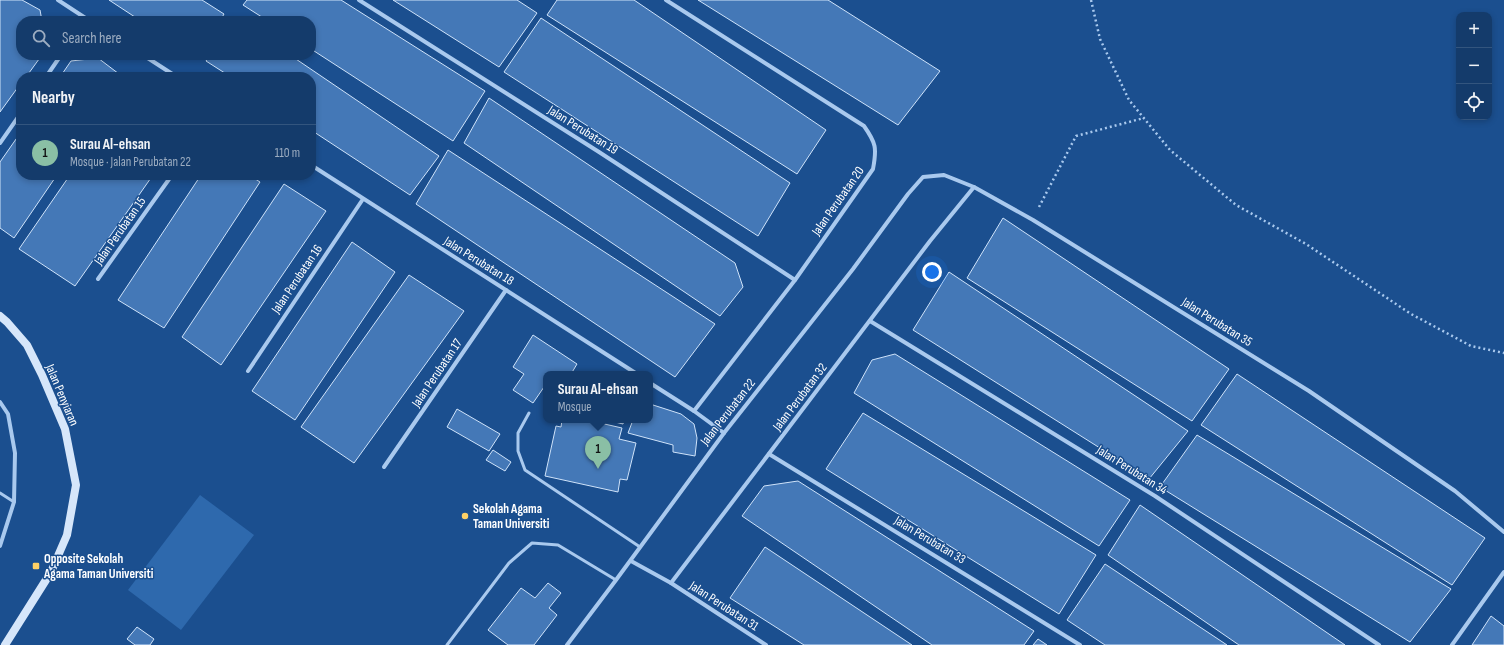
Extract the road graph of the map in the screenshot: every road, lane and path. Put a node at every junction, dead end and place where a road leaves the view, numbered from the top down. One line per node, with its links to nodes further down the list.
1 (58, 0): 5 (street)
2 (359, 0): 20 (street, Jalan Perubatan 19)
3 (666, 0): 20 (street, Jalan Perubatan 20)
4 (1090, 0): 10 (path)
5 (82, 16)
6 (58, 60): 8 (street)
7 (151, 60): 9 (street)
8 (50, 72)
9 (169, 72)
10 (1144, 118): 18 (path); 24 (path)
11 (16, 120): 12 (street)
12 (0, 143)
13 (316, 168): 17 (street, Jalan Perubatan 18)
14 (168, 180): 19 (street, Jalan Perubatan 15)
15 (974, 187): 16 (street, Jalan Perubatan 35); 18 (street, Jalan Perubatan 35); 23 (street, Jalan Perubatan 32)
16 (908, 194): 31 (street, Jalan Perubatan 22)
17 (362, 199): 21 (street, Jalan Perubatan 18); 25 (street, Jalan Perubatan 16)
18 (1032, 220): 36 (street, Jalan Perubatan 35)
19 (98, 279)
20 (795, 280): 29 (street, Jalan Perubatan 20)
21 (506, 290): 26 (street, Jalan Perubatan 18); 33 (street, Jalan Perubatan 17)
22 (0, 316): 43 (street, Jalan Penyiaran)
23 (870, 321): 32 (street, Jalan Perubatan 32); 48 (street, Jalan Perubatan 34)
24 (1504, 354)
25 (248, 371)
26 (632, 371)
27 (653, 385): 29 (street)
28 (0, 402): 35 (street)
29 (694, 411): 31 (street)
30 (529, 413): 38 (lane)
31 (724, 433): 38 (street, Jalan Perubatan 22)
32 (769, 454): 42 (street, Jalan Perubatan 32); 47 (street, Jalan Perubatan 33)
33 (384, 467)
34 (0, 493): 35 (lane)
35 (14, 502): 37 (street)
36 (1504, 532)
37 (0, 546)
38 (640, 547): 39 (street, Jalan Perubatan 22)
39 (631, 561): 41 (street, Jalan Perubatan 22); 42 (street)
40 (1504, 572): 49 (street)
41 (616, 580): 44 (lane); 45 (street, Jalan Perubatan 22)
42 (671, 583): 46 (street, Jalan Perubatan 31)
43 (5, 645)
44 (447, 645)
45 (566, 645)
46 (766, 645)
47 (1080, 645)
48 (1379, 645)
49 (1452, 645)

